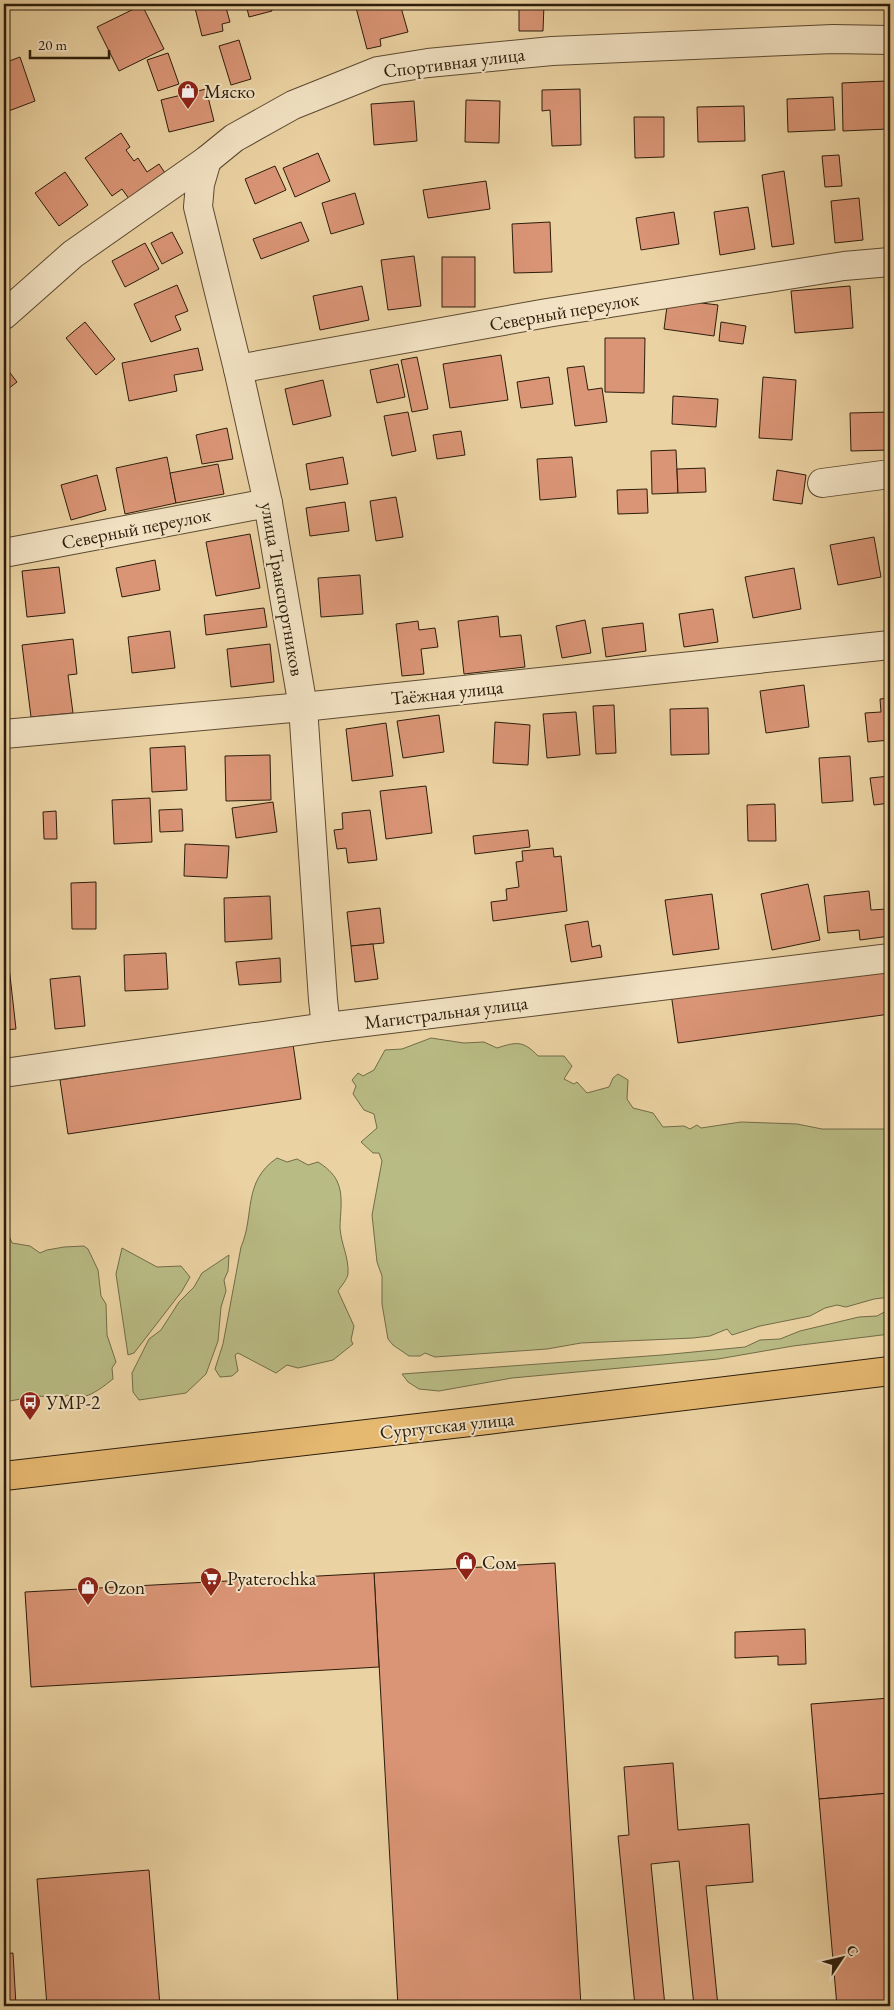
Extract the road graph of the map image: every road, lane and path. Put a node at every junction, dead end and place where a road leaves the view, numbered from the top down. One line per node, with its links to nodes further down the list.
1 (890, 40): 2 (street, Спортивная улица)
2 (207, 160): 4 (street, Спортивная улица); 5 (street, улица Транспортников)
3 (890, 262): 5 (street, Северный переулок)
4 (4, 315)
5 (238, 369): 8 (street, улица Транспортников)
6 (890, 474): 7 (street)
7 (822, 483)
8 (268, 503): 9 (street, Северный переулок); 11 (street, улица Транспортников)
9 (4, 553)
10 (890, 645): 11 (street, Таёжная улица)
11 (303, 707): 12 (street, Таёжная улица); 14 (street, улица Транспортников)
12 (4, 734)
13 (890, 958): 14 (street, Магистральная улица)
14 (326, 1027): 15 (street, Магистральная улица)
15 (4, 1073)
16 (890, 1371): 17 (main road, Сургутская улица)
17 (4, 1476)

